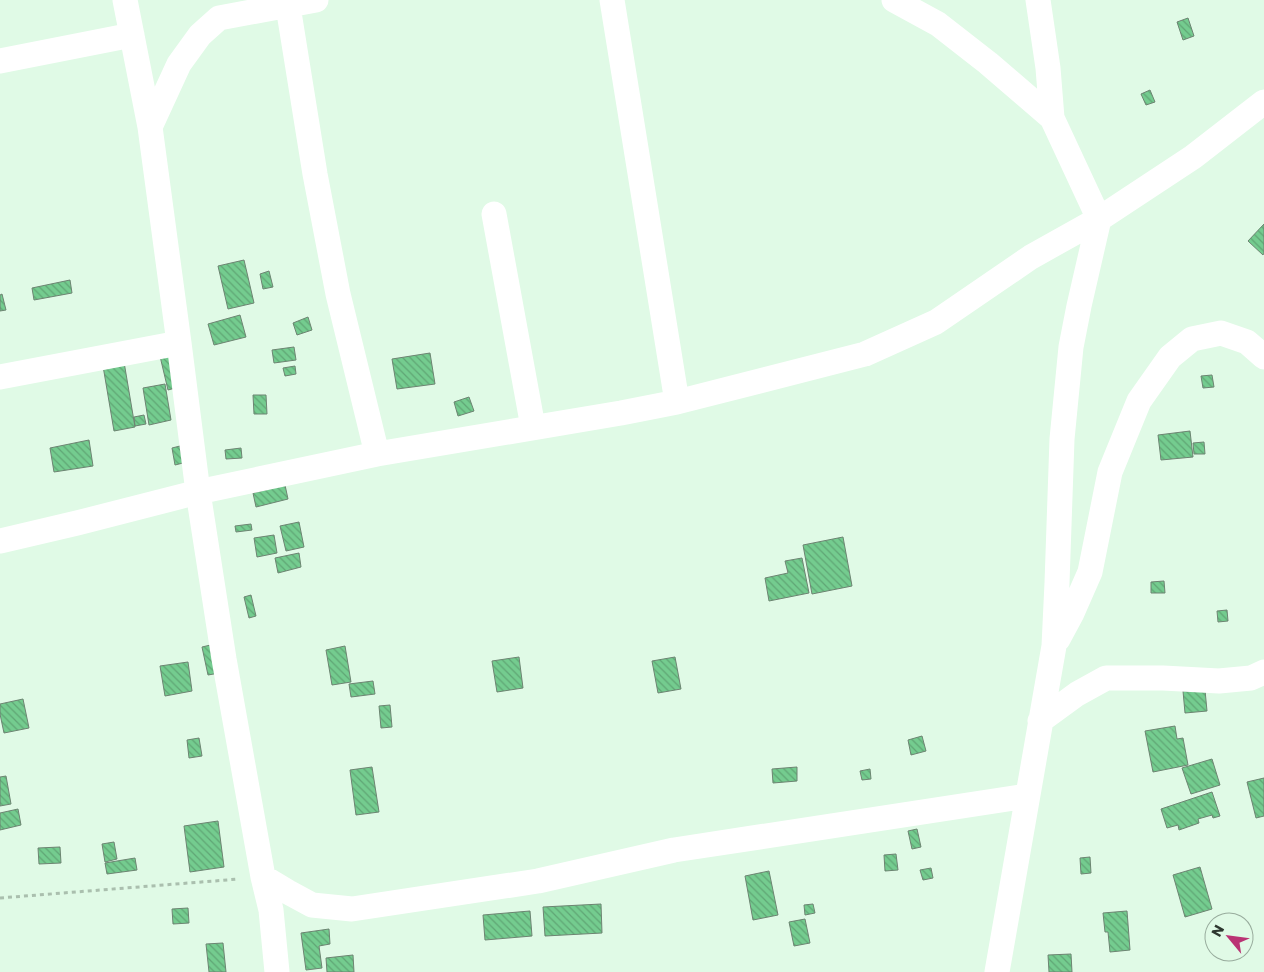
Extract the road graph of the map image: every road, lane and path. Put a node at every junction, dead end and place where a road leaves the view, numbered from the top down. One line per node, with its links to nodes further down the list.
1 (125, 0): 7 (street)
2 (316, 0): 6 (street)
3 (612, 0): 17 (street)
4 (894, 0): 10 (street)
5 (1038, 0): 10 (street)
6 (287, 2): 11 (street); 19 (street)
7 (132, 35): 8 (street); 11 (street)
8 (0, 61)
9 (1264, 102): 13 (street)
10 (1052, 118): 13 (street)
11 (150, 127): 14 (street)
12 (494, 214): 18 (street)
13 (1099, 219): 17 (street); 22 (street)
14 (179, 343): 16 (street); 20 (street)
15 (1264, 357): 22 (street)
16 (0, 377)
17 (676, 402): 18 (street)
18 (533, 427): 19 (street)
19 (377, 454): 20 (street)
20 (198, 492): 21 (street); 26 (street)
21 (0, 541)
22 (1054, 646): 24 (street)
23 (1264, 672): 24 (street)
24 (1040, 721): 25 (street)
25 (1027, 796): 26 (street); 29 (street)
26 (263, 877): 27 (path); 28 (street)
27 (0, 898)
28 (277, 972)
29 (997, 972)

